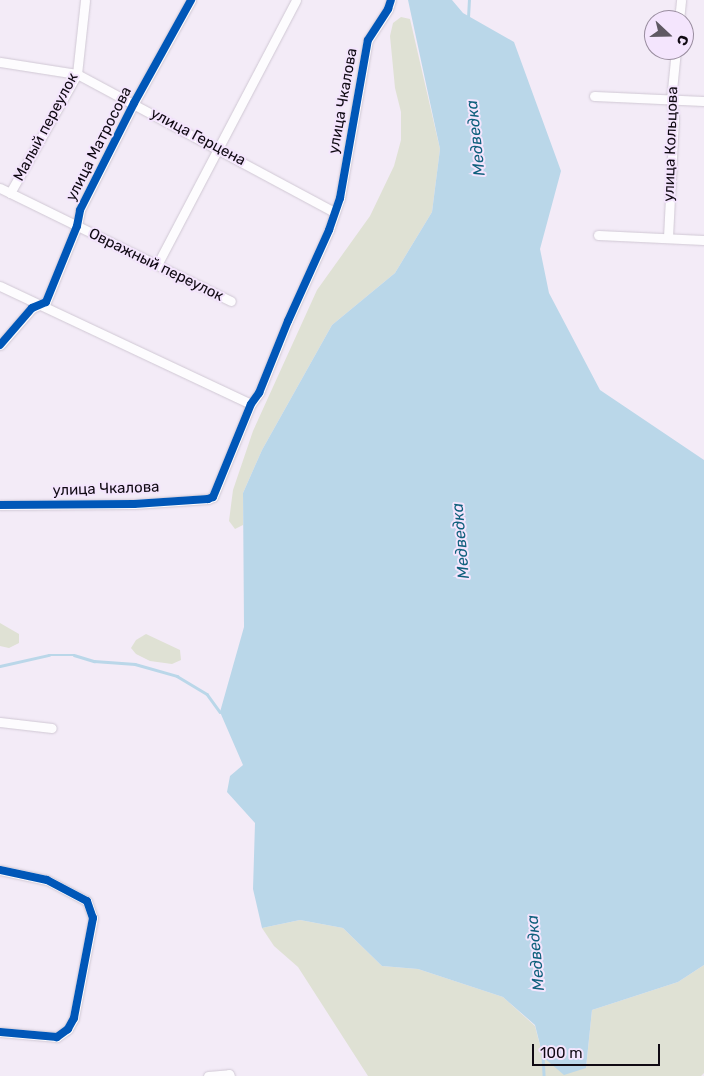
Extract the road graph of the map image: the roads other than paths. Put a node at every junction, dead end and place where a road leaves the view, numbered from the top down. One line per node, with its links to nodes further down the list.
1 (85, 0): 7 (street, Малый переулок)
2 (191, 0): 11 (street, улица Матросова)
3 (296, 0): 12 (street)
4 (391, 0): 15 (street, улица Чкалова)
5 (675, 60): 9 (street, улица Кольцова)
6 (0, 62): 7 (street, улица Герцена)
7 (77, 74): 11 (street, улица Герцена); 14 (street, Малый переулок)
8 (594, 96): 9 (street)
9 (671, 100): 10 (street); 18 (street, улица Кольцова)
10 (704, 101)
11 (134, 103): 12 (street, улица Герцена); 16 (street, улица Матросова)
12 (219, 149): 15 (street, улица Герцена); 20 (street)
13 (0, 188): 14 (street, Овражный переулок)
14 (10, 193): 16 (street, Овражный переулок)
15 (334, 211): 25 (street, улица Чкалова)
16 (77, 226): 20 (street, Овражный переулок); 23 (street, улица Матросова)
17 (598, 235): 18 (street)
18 (668, 237): 19 (street)
19 (704, 240)
20 (157, 265): 22 (street, Овражный переулок)
21 (0, 286): 23 (street)
22 (231, 301)
23 (39, 305): 24 (street, улица Матросова); 25 (street)
24 (0, 345)
25 (250, 404): 26 (street, улица Чкалова)
26 (0, 505)
27 (0, 722): 28 (street)
28 (52, 728)
29 (0, 870): 30 (street)
30 (0, 1032)
31 (230, 1075): 32 (street)
32 (208, 1076)

